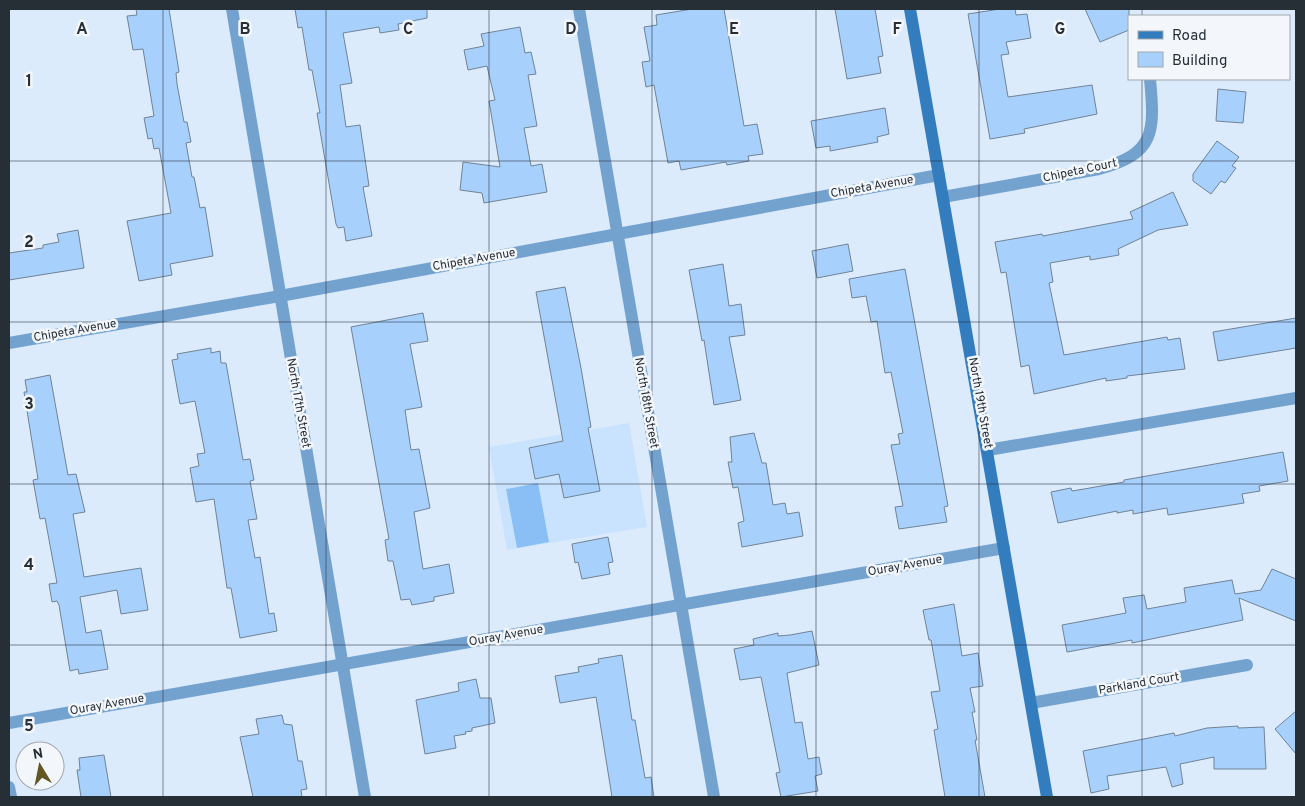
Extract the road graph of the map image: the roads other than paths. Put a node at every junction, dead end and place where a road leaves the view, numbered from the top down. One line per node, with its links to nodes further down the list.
1 (232, 9): 8 (street, North 17th Street)
2 (579, 9): 7 (street, North 18th Street)
3 (910, 9): 5 (street, North 19th Street)
4 (1150, 80): 6 (street, Chipeta Court)
5 (939, 175): 6 (street, North 19th Street); 7 (street, Chipeta Avenue)
6 (943, 197): 11 (street, North 19th Street)
7 (617, 234): 8 (street, Chipeta Avenue); 13 (street, North 18th Street)
8 (280, 296): 9 (street, Chipeta Avenue); 14 (street, North 17th Street)
9 (9, 343)
10 (1296, 398): 11 (street)
11 (988, 450): 12 (street, North 19th Street)
12 (1004, 548): 13 (street, Ouray Avenue); 16 (street, North 19th Street)
13 (681, 605): 14 (street, Ouray Avenue); 21 (street, North 18th Street)
14 (342, 664): 17 (street, Ouray Avenue); 20 (street, North 17th Street)
15 (1247, 665): 16 (street, Parkland Court)
16 (1031, 703): 22 (street, North 19th Street)
17 (9, 723)
18 (9, 787): 19 (street)
19 (10, 797)
20 (365, 797)
21 (714, 797)
22 (1047, 797)

